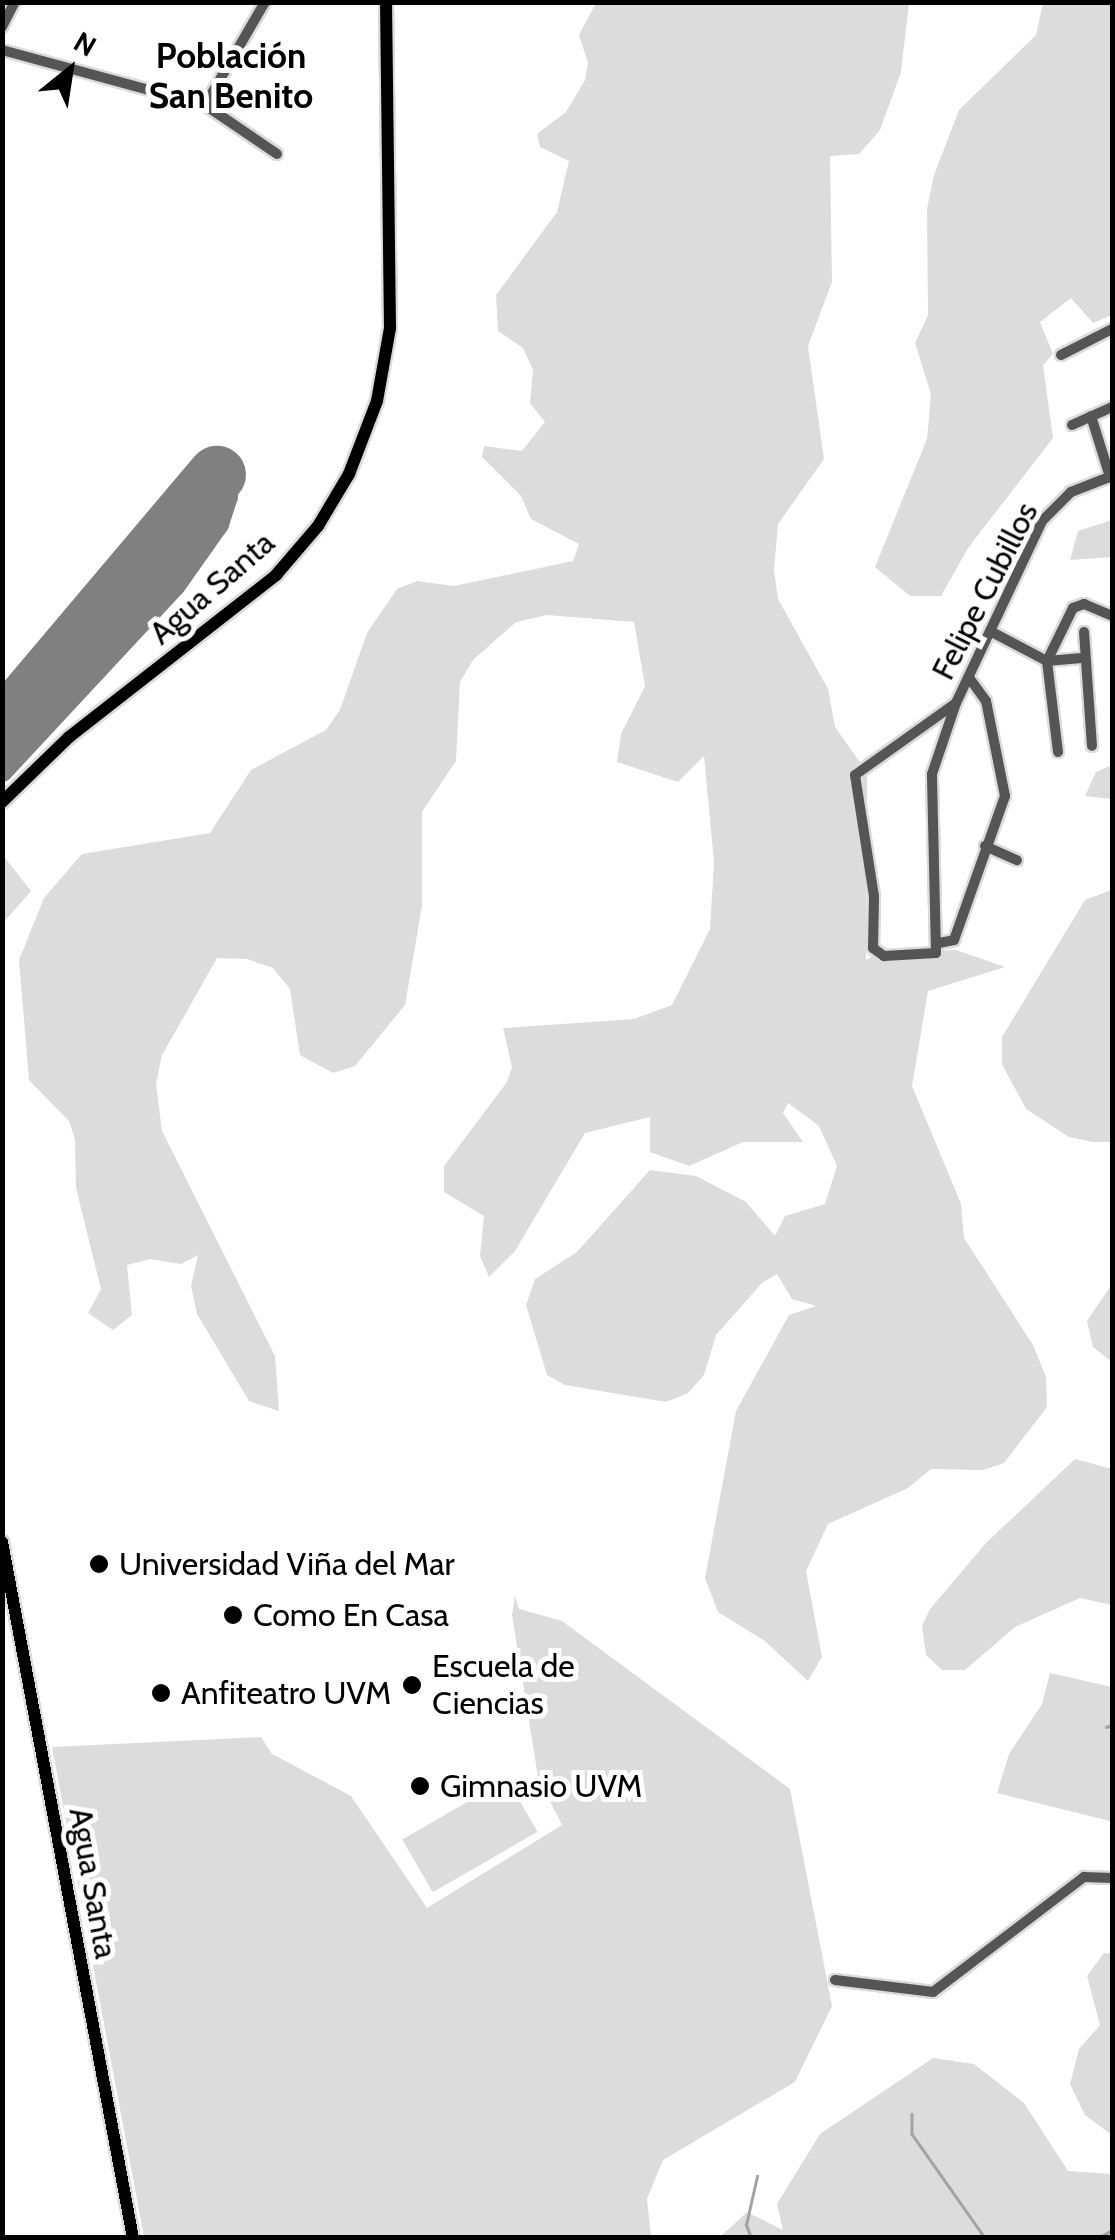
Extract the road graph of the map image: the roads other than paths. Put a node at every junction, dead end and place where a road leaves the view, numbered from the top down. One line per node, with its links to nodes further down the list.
1 (15, 2): 4 (street)
2 (264, 2): 6 (street)
3 (386, 2): 23 (main road, Agua Santa)
4 (2, 28)
5 (2, 50): 6 (street)
6 (205, 105): 7 (street)
7 (277, 154)
8 (1112, 329): 9 (street)
9 (1061, 354)
10 (1112, 407): 11 (street)
11 (1091, 416): 12 (street); 13 (street)
12 (1072, 426)
13 (1111, 477): 15 (street, Felipe Cubillos)
14 (1112, 616): 18 (street)
15 (990, 630): 18 (street); 19 (street, Felipe Cubillos)
16 (1084, 632): 17 (street)
17 (1082, 658): 18 (street); 21 (street)
18 (1046, 661): 22 (street)
19 (970, 679): 20 (street, Felipe Cubillos); 24 (street)
20 (956, 703): 26 (street); 26 (street)
21 (1092, 746)
22 (1058, 752)
23 (2, 802)
24 (984, 846): 25 (street); 26 (street)
25 (1017, 860)
26 (938, 943)
27 (2, 1542): 30 (main road, Agua Santa)
28 (1112, 1878): 29 (street)
29 (836, 1980)
30 (133, 2236)

